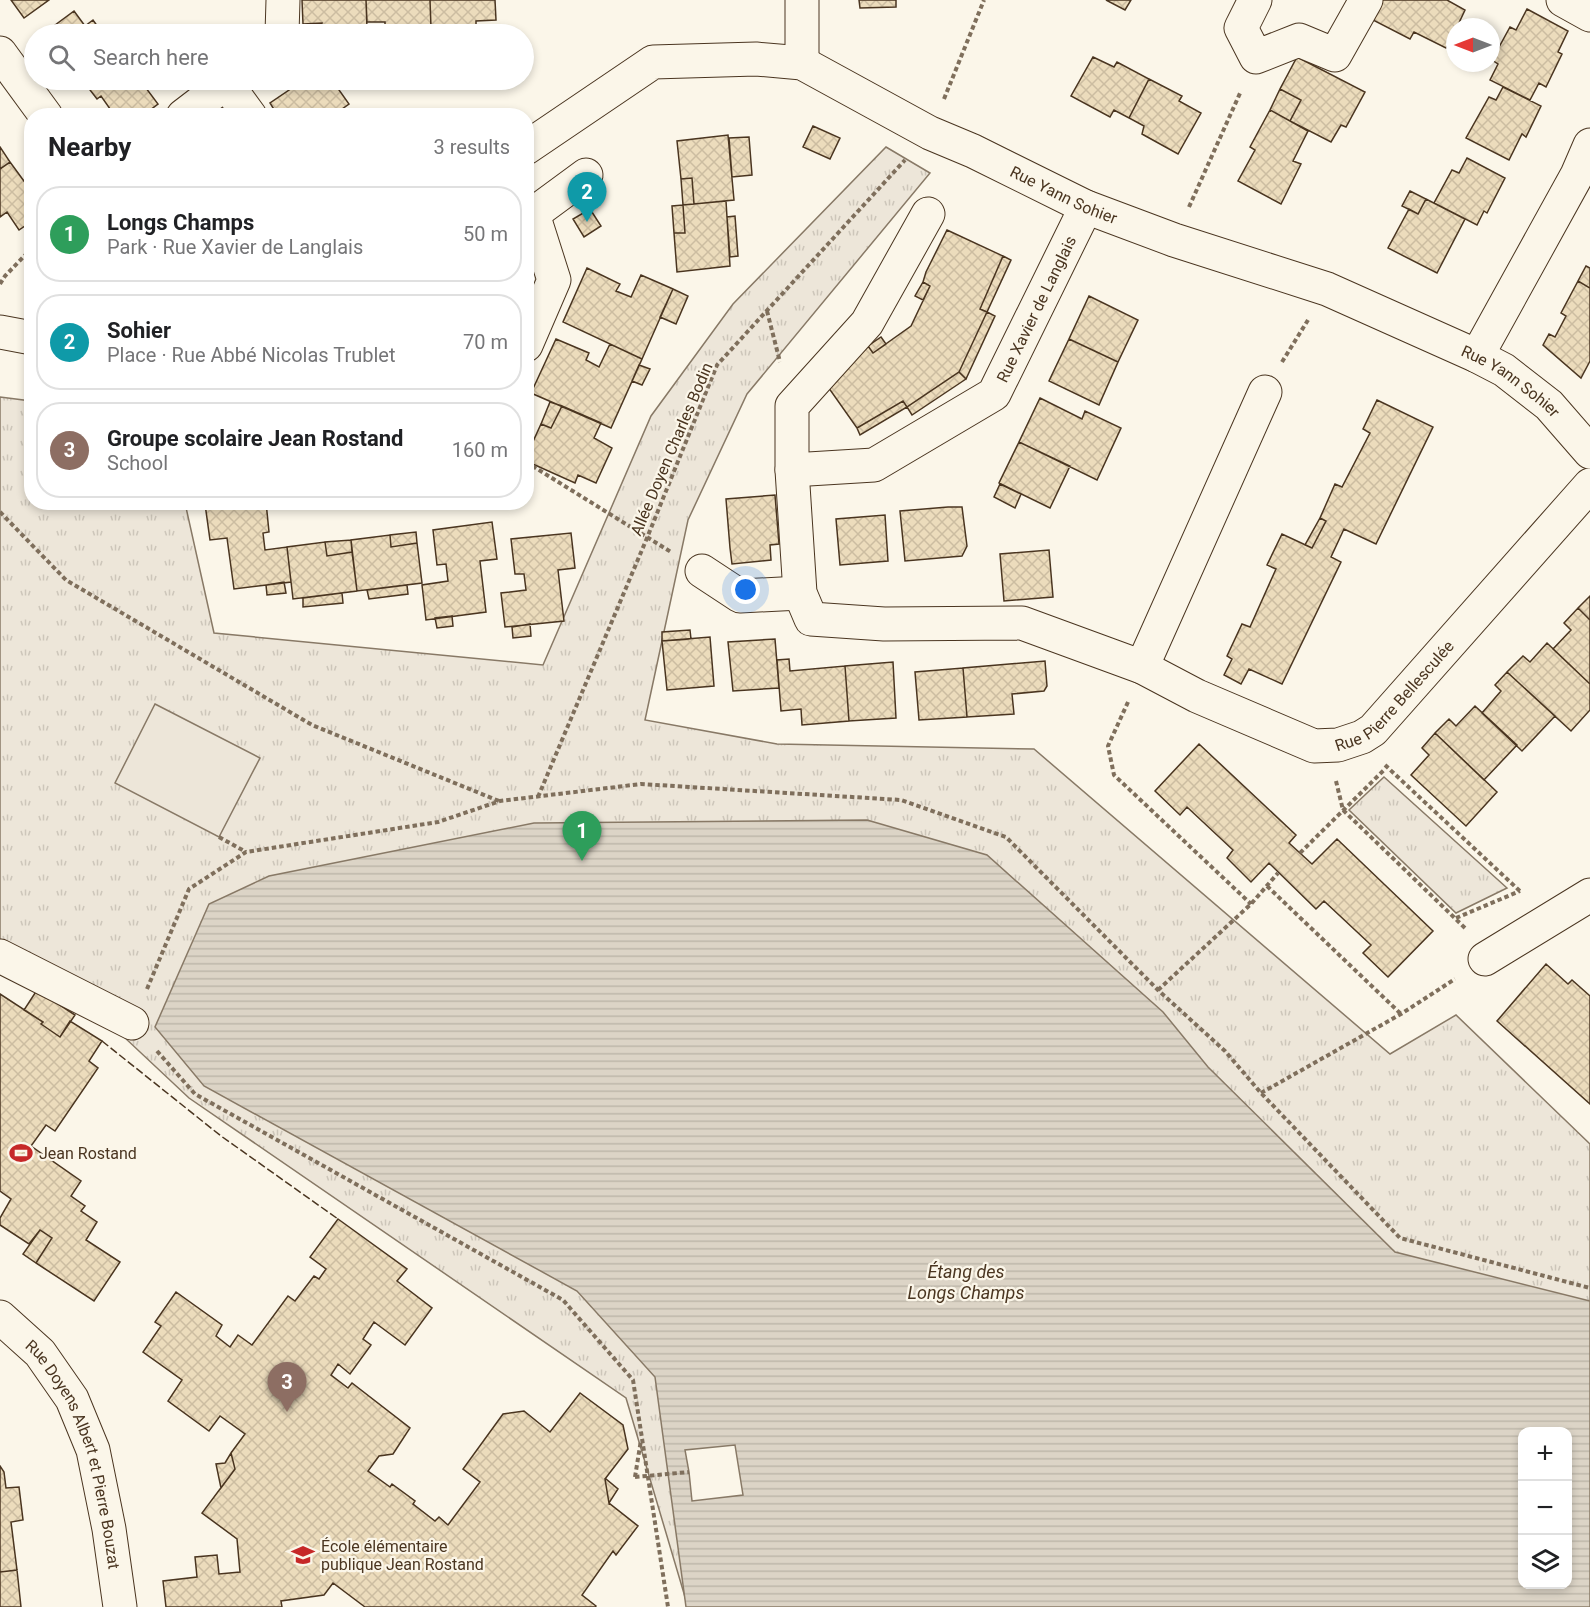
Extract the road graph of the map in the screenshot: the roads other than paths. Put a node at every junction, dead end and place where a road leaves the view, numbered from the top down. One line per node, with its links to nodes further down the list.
1 (283, 0): 7 (street)
2 (802, 0): 9 (street)
3 (1255, 0): 4 (street)
4 (1366, 0)
5 (1563, 0): 6 (street)
6 (1590, 15)
7 (282, 24)
8 (0, 52): 10 (street)
9 (802, 63): 17 (street, Rue Yann Sohier); 20 (street, Rue Yann Sohier)
10 (24, 85)
11 (27, 90): 14 (street)
12 (216, 90): 15 (street)
13 (234, 90): 16 (street)
14 (40, 108)
15 (193, 108)
16 (245, 108)
17 (534, 143)
18 (1590, 145): 27 (street)
19 (586, 175): 21 (street)
20 (1086, 207): 27 (street, Rue Yann Sohier); 30 (street, Rue Xavier de Langlais)
21 (534, 208)
22 (928, 214): 30 (street)
23 (534, 222): 24 (street)
24 (534, 326)
25 (0, 332): 26 (street)
26 (24, 336)
27 (1477, 357): 29 (street, Rue Yann Sohier)
28 (1265, 392): 34 (street)
29 (1590, 452)
30 (792, 470): 33 (street)
31 (1590, 485): 34 (street, Rue Pierre Bellesculée)
32 (702, 572): 33 (street)
33 (800, 592): 34 (street)
34 (1142, 667)
35 (1590, 895): 37 (street)
36 (0, 956): 38 (street)
37 (1485, 959)
38 (132, 1023)
39 (0, 1317): 40 (street, Rue Doyens Albert et Pierre Bouzat)
40 (120, 1607)

